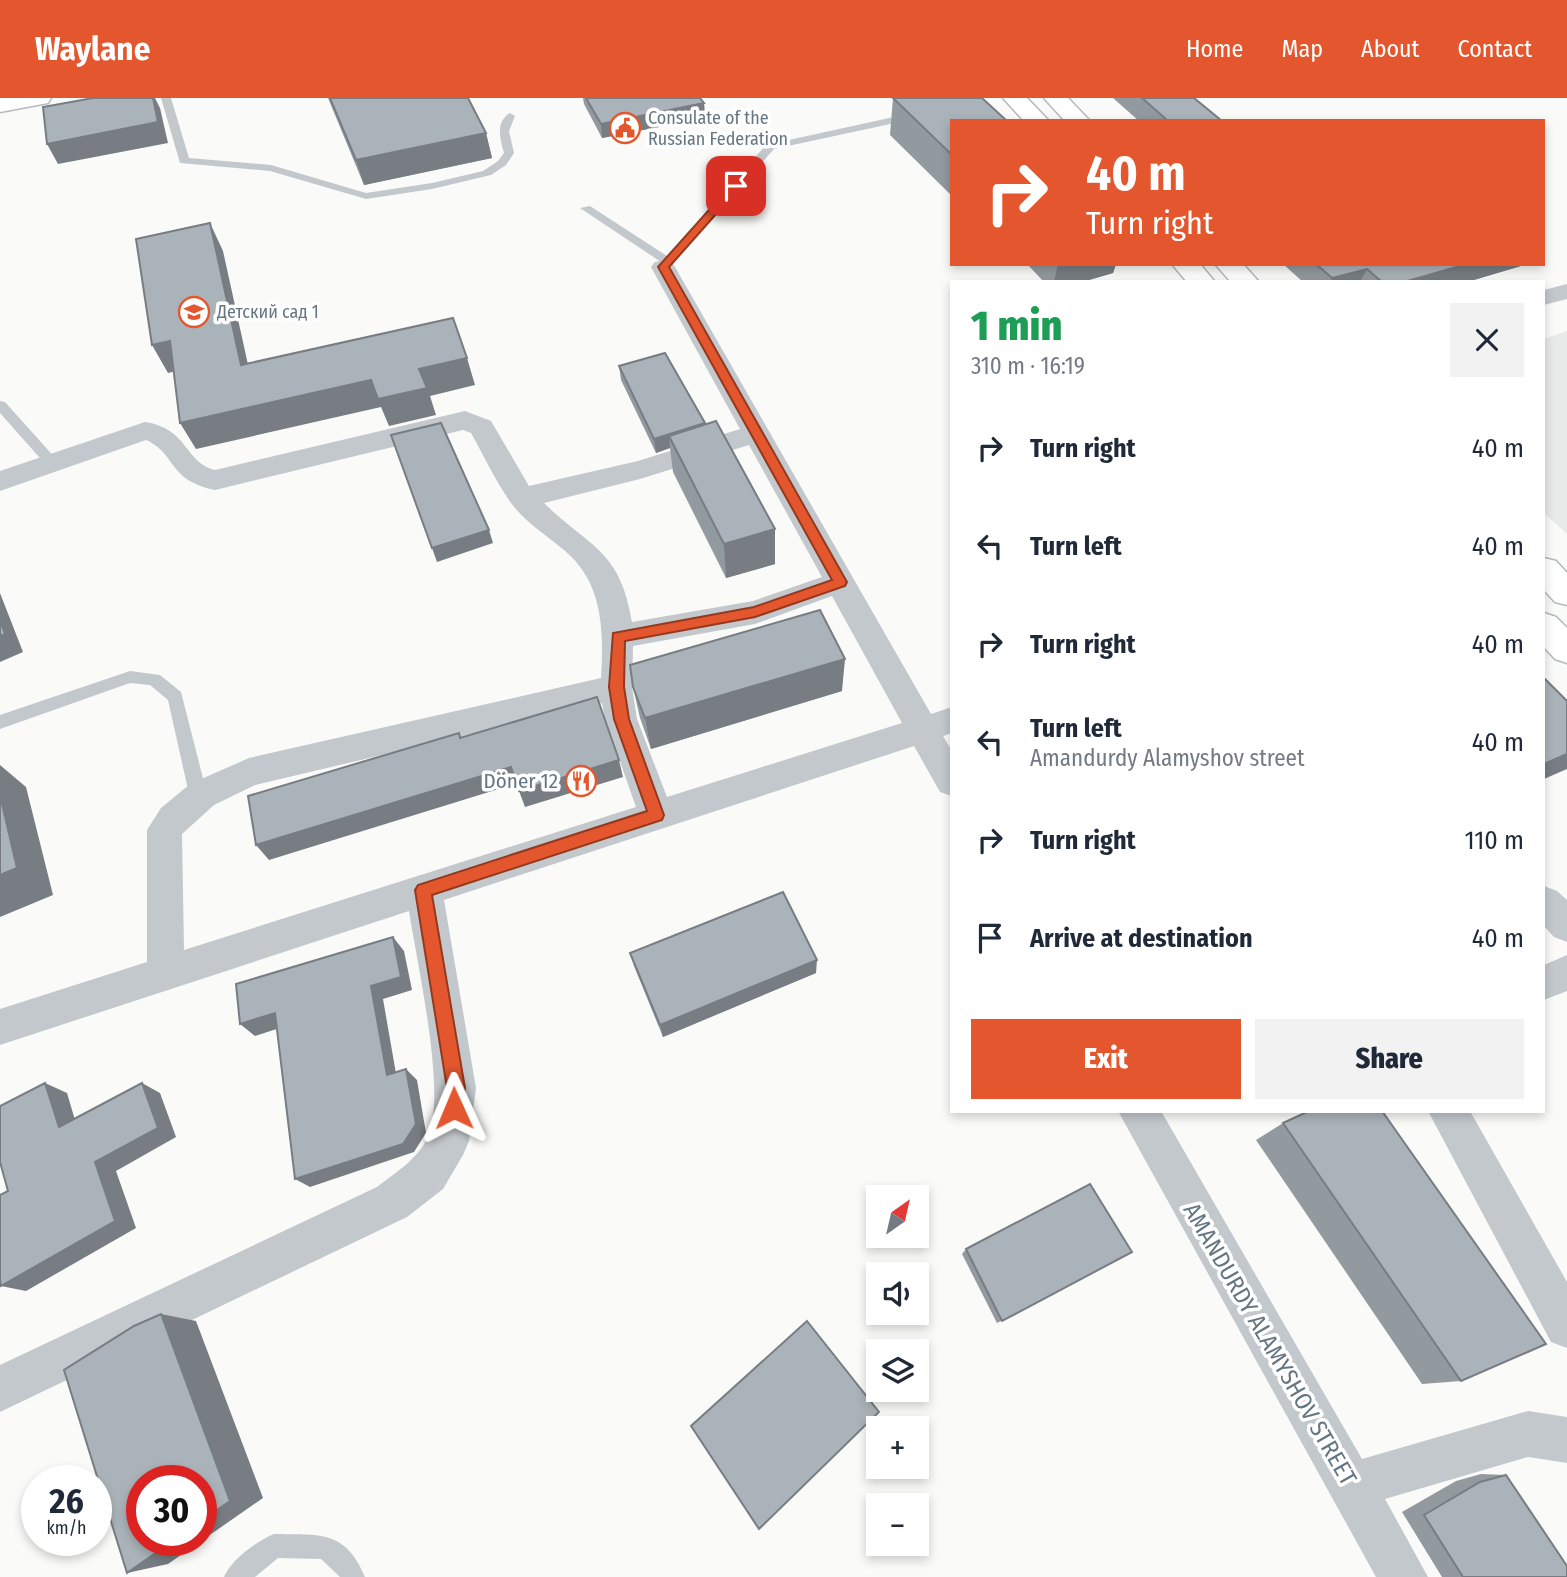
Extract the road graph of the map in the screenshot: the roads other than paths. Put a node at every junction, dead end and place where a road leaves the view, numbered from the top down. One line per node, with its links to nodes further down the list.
1 (40, 98): 6 (main road)
2 (166, 98): 7 (lane)
3 (905, 98): 11 (lane)
4 (1014, 98): 8 (main road)
5 (1055, 98): 9 (main road)
6 (0, 105)
7 (510, 116)
8 (1036, 119)
9 (1077, 119)
10 (586, 208): 11 (lane)
11 (666, 265): 19 (street)
12 (1187, 266): 14 (main road)
13 (1230, 266): 15 (main road)
14 (1200, 280)
15 (1244, 280)
16 (1567, 291): 17 (street)
17 (1545, 298)
18 (0, 405): 20 (lane)
19 (756, 433): 22 (street); 24 (street)
20 (52, 463): 21 (street); 22 (street)
21 (0, 481)
22 (522, 497): 27 (street)
23 (1545, 571): 25 (main road)
24 (840, 582): 27 (street); 31 (street)
25 (1567, 593)
26 (1545, 627): 28 (main road)
27 (618, 636): 29 (street)
28 (1567, 650)
29 (616, 687): 33 (street); 34 (street)
30 (0, 722): 33 (lane)
31 (937, 724): 32 (street); 34 (street)
32 (950, 774)
33 (198, 794): 38 (street)
34 (656, 815): 35 (street)
35 (424, 890): 38 (street); 45 (street)
36 (1545, 903): 37 (street)
37 (1567, 925)
38 (166, 973): 41 (street)
39 (1567, 973): 40 (street)
40 (1545, 983)
41 (0, 1027)
42 (1139, 1113): 47 (street, AMANDURDY ALAMYSHOV STREET)
43 (1449, 1113): 44 (street)
44 (1567, 1326)
45 (0, 1389)
46 (1567, 1440): 47 (street)
47 (1350, 1486): 50 (street, AMANDURDY ALAMYSHOV STREET)
48 (236, 1577): 49 (lane)
49 (353, 1577)
50 (1403, 1577)

